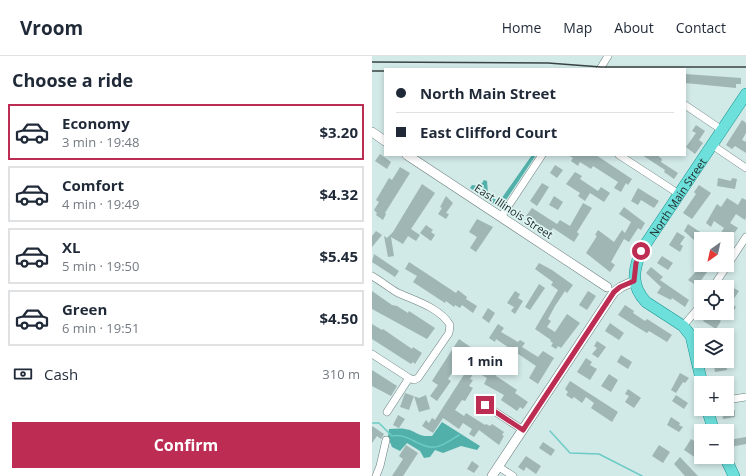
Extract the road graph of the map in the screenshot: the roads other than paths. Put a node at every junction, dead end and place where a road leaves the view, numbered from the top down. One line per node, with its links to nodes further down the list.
1 (608, 56): 2 (street)
2 (601, 68)
3 (746, 94): 5 (main road, North Main Street)
4 (686, 106): 6 (street)
5 (743, 107): 6 (main road, North Main Street)
6 (722, 130): 9 (main road, North Main Street)
7 (372, 132): 8 (street)
8 (384, 140)
9 (712, 145): 13 (street); 14 (main road, North Main Street)
10 (409, 156): 15 (street, East Illinois Street)
11 (541, 156): 15 (street)
12 (623, 156): 14 (street)
13 (746, 168)
14 (679, 194): 19 (main road, North Main Street)
15 (501, 217): 20 (street, East Illinois Street)
16 (746, 237): 18 (street)
17 (372, 276): 25 (street)
18 (718, 280)
19 (634, 281): 22 (main road); 30 (street)
20 (608, 287)
21 (694, 313): 22 (street)
22 (683, 326): 24 (main road)
23 (372, 354): 25 (street)
24 (701, 376)
25 (409, 378): 29 (street)
26 (746, 397): 27 (street)
27 (734, 399)
28 (485, 405): 30 (street)
29 (387, 412)
30 (523, 430): 33 (street)
31 (386, 440): 34 (street)
32 (728, 464): 37 (main road)
33 (499, 466): 35 (street); 36 (street)
34 (376, 476)
35 (492, 476)
36 (513, 476)
37 (734, 476)

